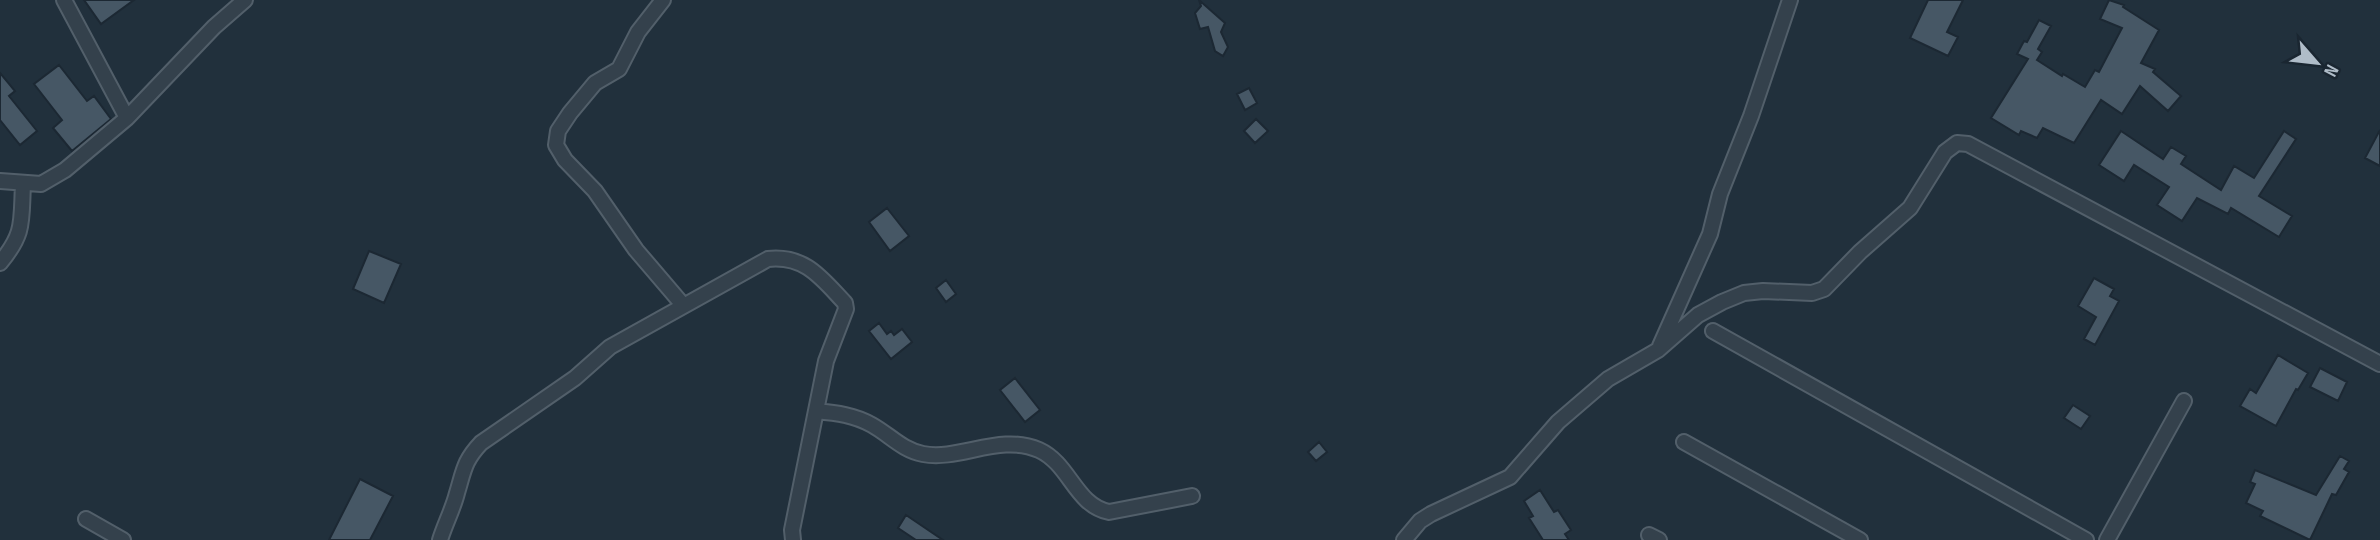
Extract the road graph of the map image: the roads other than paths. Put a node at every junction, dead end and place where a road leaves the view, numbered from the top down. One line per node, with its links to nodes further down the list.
1 (64, 0): 5 (street)
2 (245, 0): 5 (street)
3 (663, 0): 9 (street)
4 (1790, 0): 11 (street)
5 (127, 118): 7 (street)
6 (0, 181): 7 (street)
7 (23, 184): 8 (street)
8 (0, 263)
9 (683, 304): 14 (street); 19 (street)
10 (1713, 331): 23 (street)
11 (1658, 350): 12 (street); 21 (street)
12 (2380, 364)
13 (2185, 401): 24 (street)
14 (816, 411): 16 (street); 20 (street)
15 (1685, 442): 22 (street)
16 (1192, 495)
17 (86, 519): 18 (street)
18 (123, 540)
19 (440, 540)
20 (793, 540)
21 (1404, 540)
22 (1860, 540)
23 (2086, 540)
24 (2107, 540)

